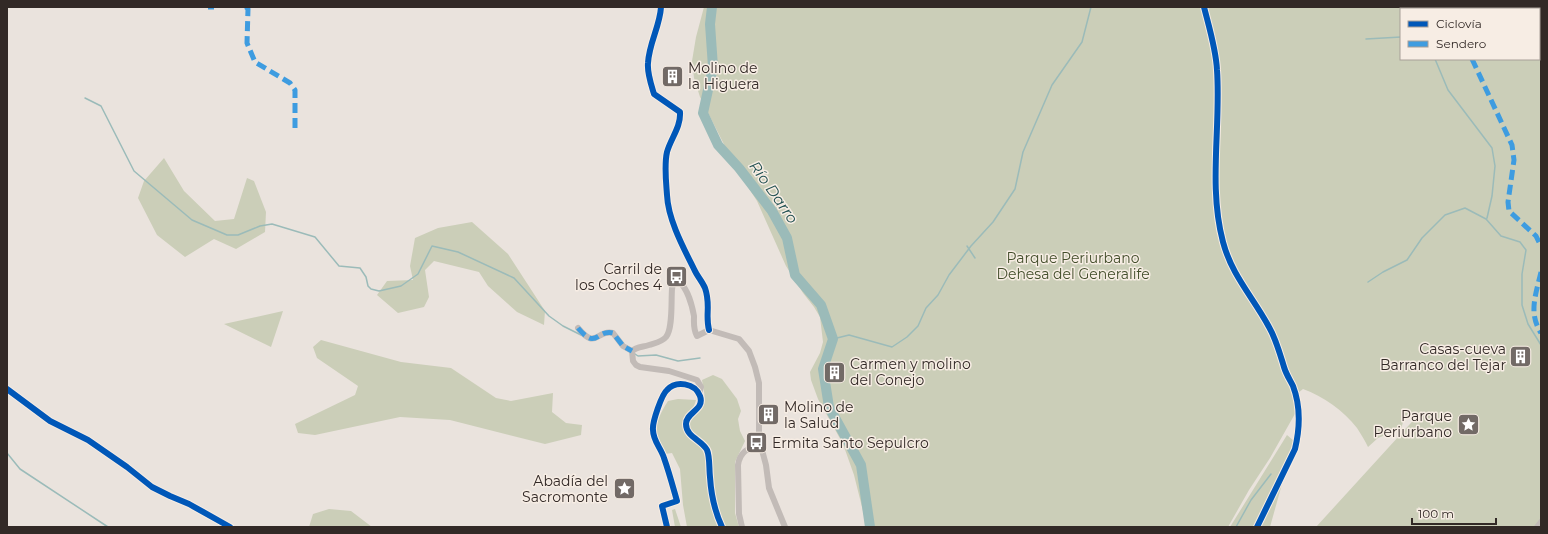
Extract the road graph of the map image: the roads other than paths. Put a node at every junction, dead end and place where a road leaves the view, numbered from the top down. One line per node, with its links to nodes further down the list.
1 (662, 7): 4 (street)
2 (1204, 7): 15 (street)
3 (578, 328): 5 (street)
4 (709, 330): 5 (street); 8 (street)
5 (632, 351): 7 (street)
6 (7, 389): 10 (street)
7 (699, 394): 11 (street); 12 (street)
8 (760, 446): 13 (street); 14 (street)
9 (1541, 522): 16 (street)
10 (230, 527)
11 (667, 527)
12 (722, 527)
13 (742, 527)
14 (785, 527)
15 (1257, 527)
16 (1537, 527)

